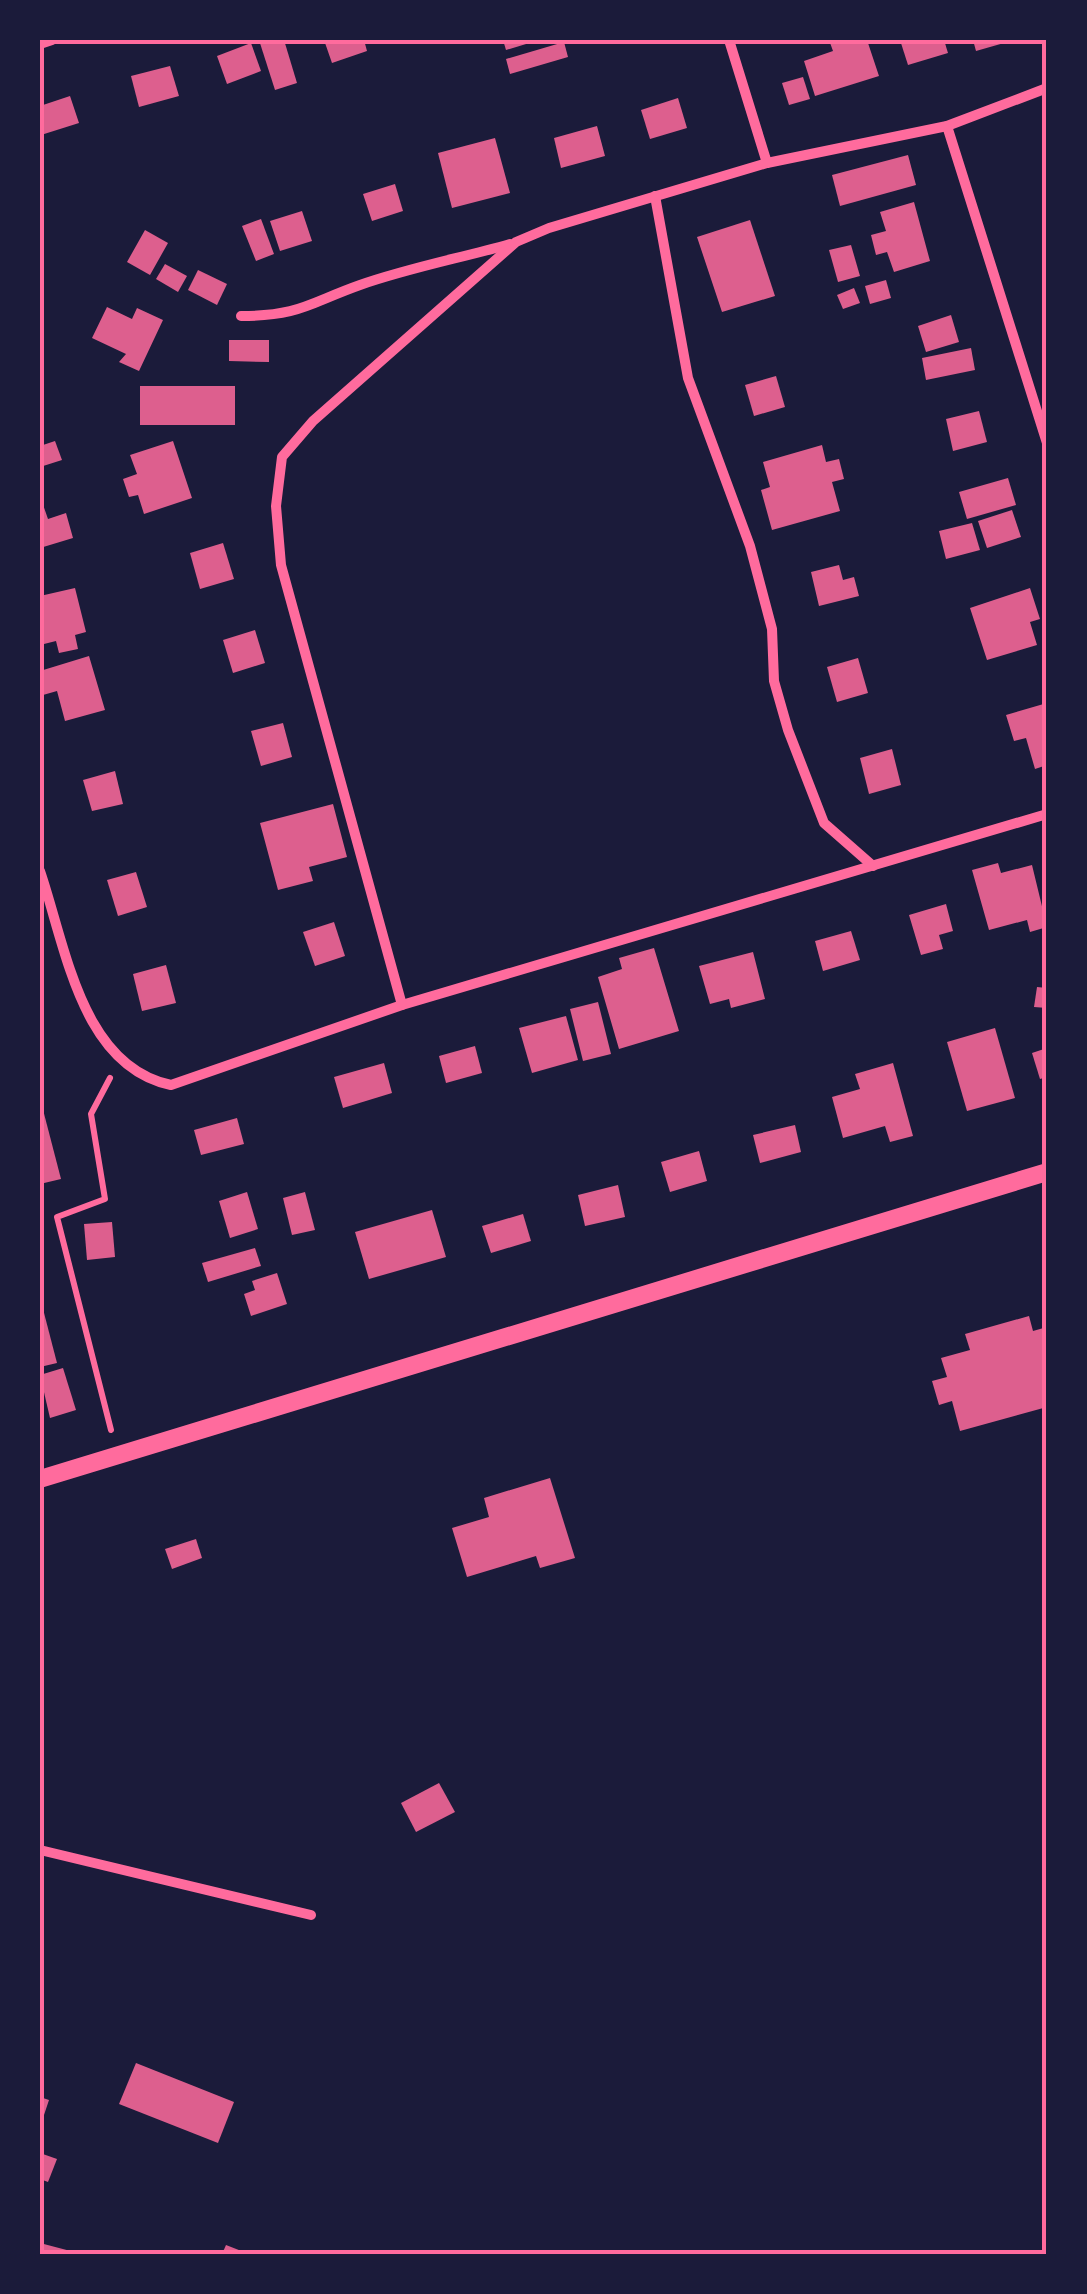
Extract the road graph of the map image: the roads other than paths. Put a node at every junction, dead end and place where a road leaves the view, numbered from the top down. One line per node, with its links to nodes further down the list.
1 (52, 40): 3 (street)
2 (729, 40): 6 (street)
3 (40, 44)
4 (1047, 88): 5 (street)
5 (947, 126): 6 (street); 10 (street)
6 (766, 163): 7 (street)
7 (655, 196): 8 (street); 12 (street)
8 (516, 242): 9 (street); 14 (street)
9 (241, 316)
10 (1047, 443)
11 (1047, 814): 12 (street)
12 (874, 866): 14 (street)
13 (40, 871): 14 (street)
14 (402, 1004)
15 (1047, 1172): 16 (street)
16 (40, 1479)
17 (40, 1850): 18 (street)
18 (311, 1915)

